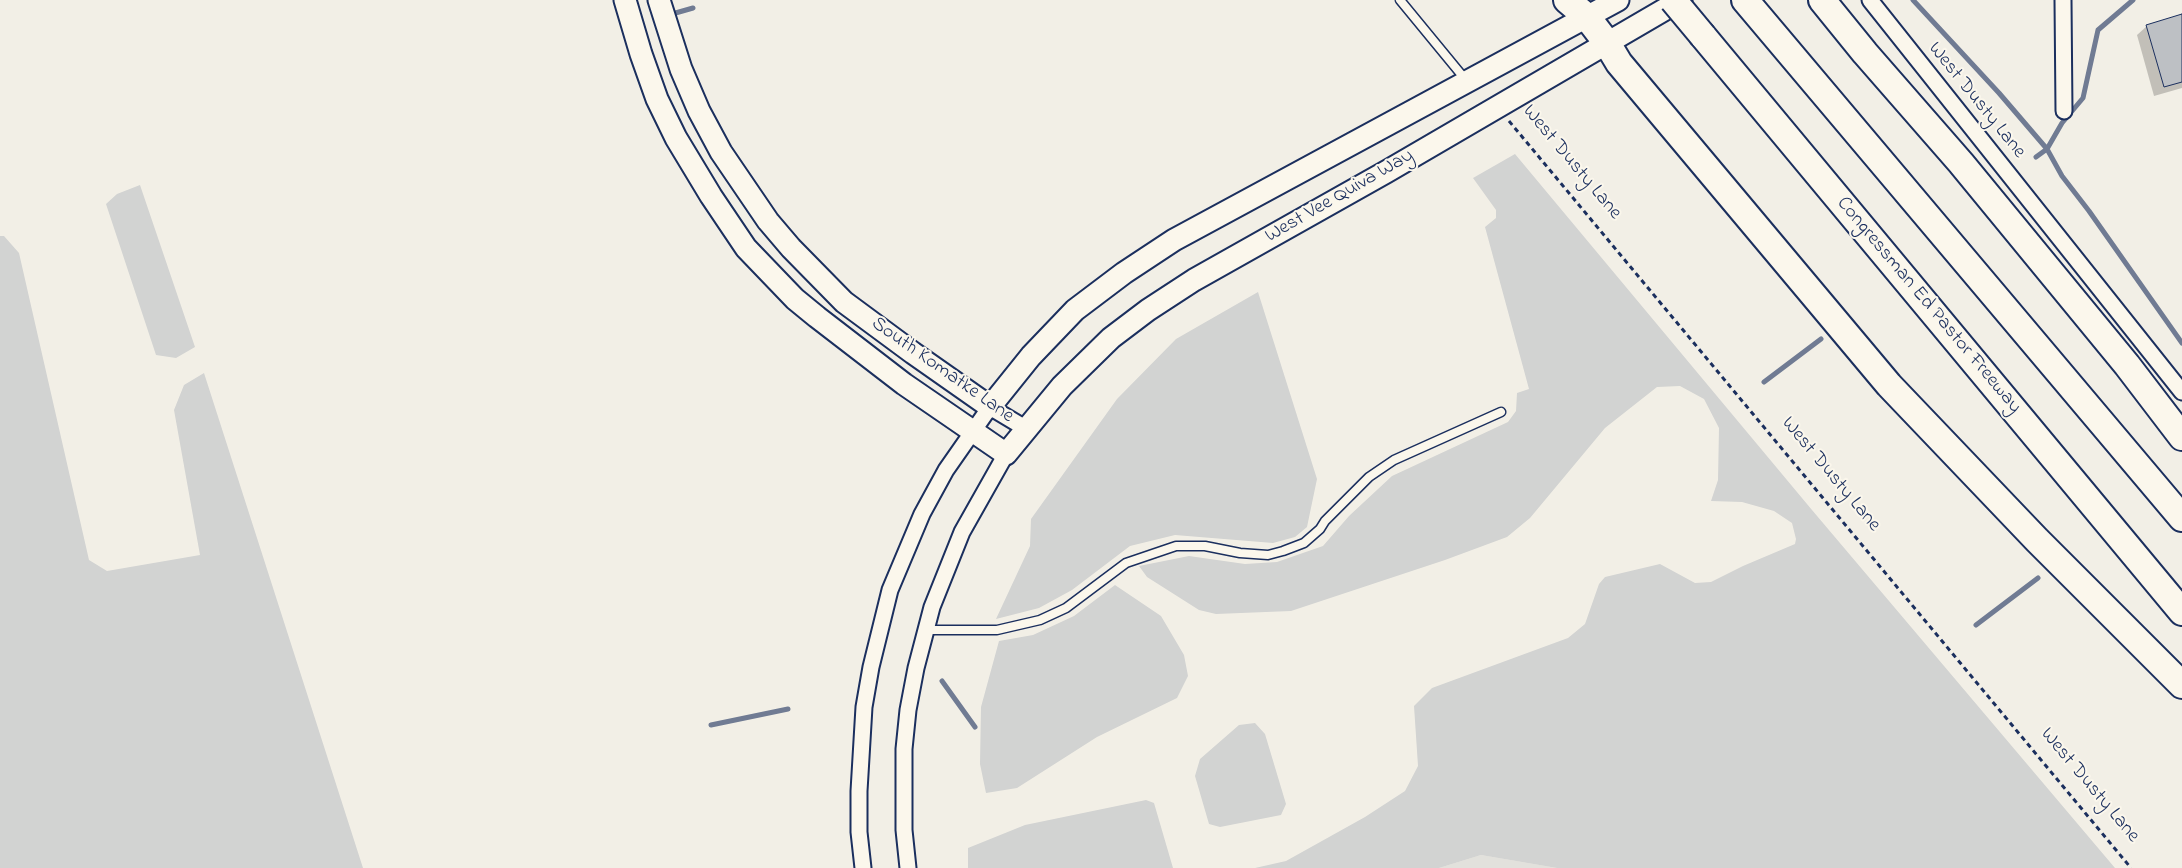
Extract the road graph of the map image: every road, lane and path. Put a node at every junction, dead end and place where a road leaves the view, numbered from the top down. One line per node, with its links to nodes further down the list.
1 (626, 0): 21 (street, South Komatke Lane)
2 (659, 0): 18 (street, South Komatke Lane)
3 (1400, 0): 14 (lane)
4 (1567, 0): 12 (highway)
5 (1618, 0): 12 (street, West Vee Quiva Way)
6 (1674, 0): 25 (highway, Congressman Ed Pastor Freeway, bridge)
7 (1681, 0): 13 (street, West Vee Quiva Way)
8 (1822, 0): 22 (highway)
9 (1870, 0): 17 (street, West Dusty Lane)
10 (2063, 0): 16 (street)
11 (1749, 5): 24 (highway)
12 (1587, 18): 13 (highway); 14 (street, West Vee Quiva Way)
13 (1607, 44): 15 (street, West Vee Quiva Way); 27 (highway)
14 (1467, 81): 18 (street, West Vee Quiva Way)
15 (1498, 107): 20 (street, West Vee Quiva Way); 30 (path, West Dusty Lane)
16 (2064, 111)
17 (2182, 392)
18 (990, 407): 20 (street, South Komatke Lane); 21 (street, West Vee Quiva Way)
19 (1502, 412): 26 (lane)
20 (1025, 428): 23 (street, South Komatke Lane)
21 (972, 430): 23 (street); 28 (street, South Komatke Lane)
22 (2182, 437)
23 (1006, 454): 26 (street, South Komatke Lane)
24 (2182, 518)
25 (2182, 612)
26 (925, 630): 29 (street, South Komatke Lane)
27 (2182, 685)
28 (863, 868)
29 (908, 868)
30 (2131, 868)

